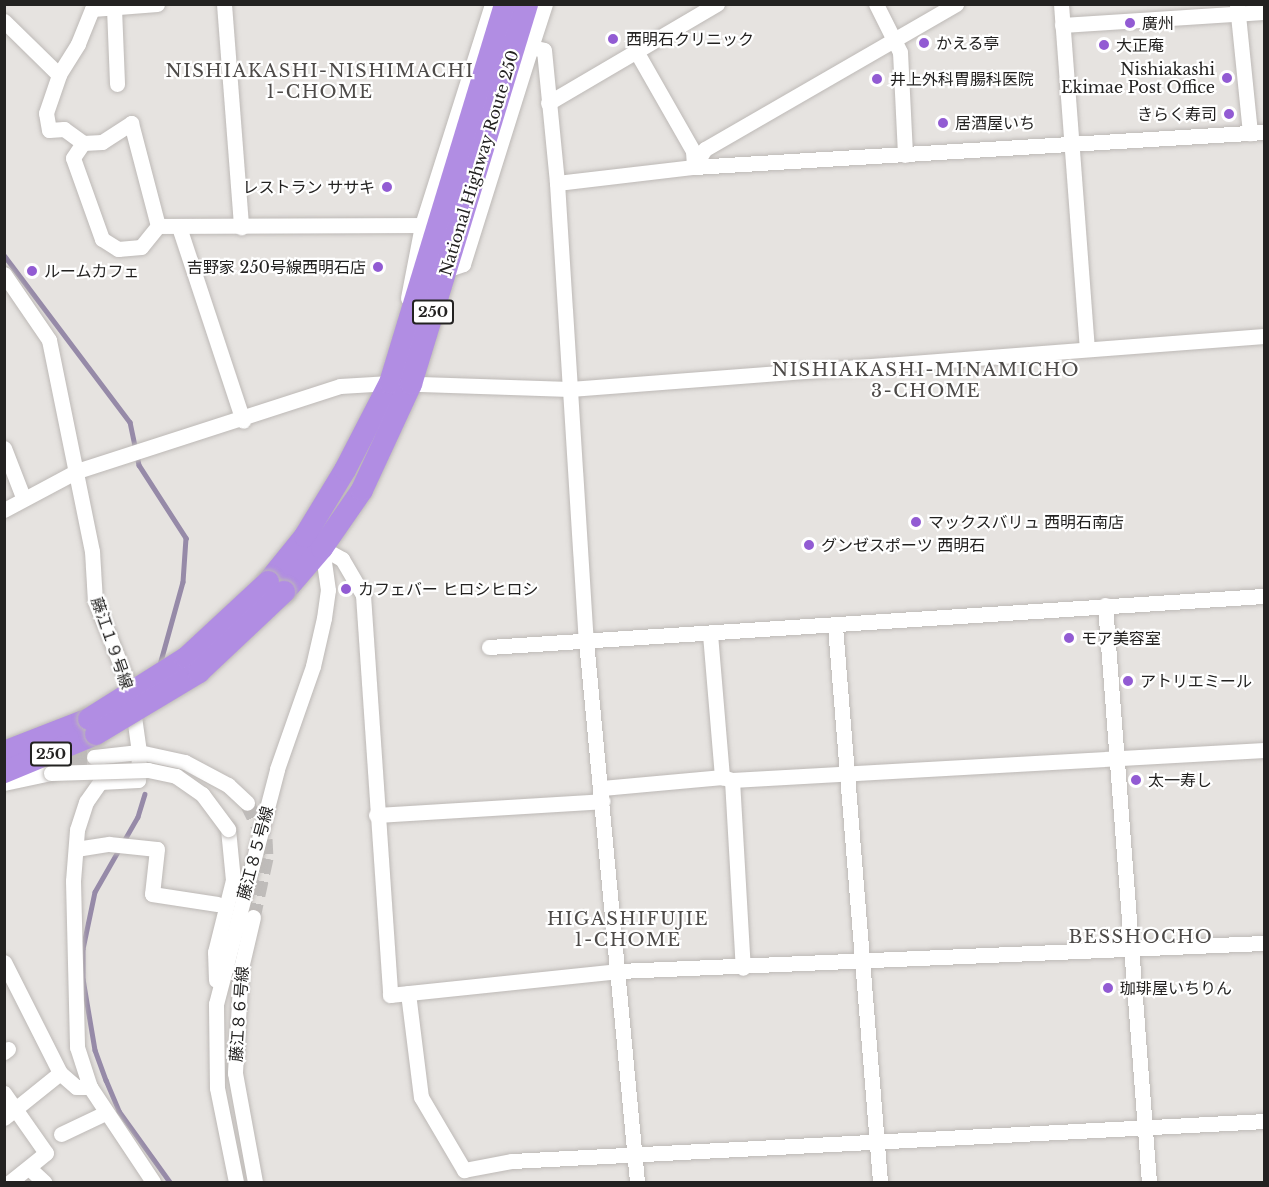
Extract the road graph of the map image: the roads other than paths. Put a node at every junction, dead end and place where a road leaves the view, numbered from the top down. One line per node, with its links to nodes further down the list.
1 (156, 4): 11 (street)
2 (224, 4): 30 (street)
3 (492, 4): 28 (street)
4 (506, 4): 35 (highway, National Highway Route 250 / 250)
5 (527, 4): 32 (highway, National Highway Route 250 / 250)
6 (545, 4): 17 (street)
7 (717, 4): 18 (street)
8 (876, 4): 16 (street)
9 (956, 4): 16 (street)
10 (1061, 4): 15 (street)
11 (114, 8): 19 (street); 20 (street)
12 (1237, 9): 13 (street); 15 (street); 22 (street)
13 (1264, 12)
14 (4, 21): 19 (street)
15 (1062, 25): 24 (street)
16 (896, 41): 25 (street); 26 (street)
17 (531, 47): 21 (street); 32 (street)
18 (636, 51): 21 (street); 26 (street)
19 (59, 75): 23 (street)
20 (117, 84)
21 (548, 103): 27 (street)
22 (1257, 133): 24 (street)
23 (83, 143): 29 (street); 29 (street)
24 (1071, 144): 25 (street); 36 (street)
25 (905, 155): 26 (street)
26 (694, 167): 27 (street)
27 (557, 183): 38 (street)
28 (422, 225): 30 (street); 35 (street)
29 (158, 226): 31 (street)
30 (241, 226): 31 (street)
31 (179, 227): 39 (street)
32 (446, 270): 37 (highway, National Highway Route 250 / 250)
33 (4, 274): 41 (street, 藤江１９号線)
34 (1264, 336): 36 (street)
35 (405, 337): 37 (highway, National Highway Route 250 / 250)
36 (1087, 347): 38 (street)
37 (400, 383): 38 (street); 39 (street); 44 (highway, National Highway Route 250 / 250)
38 (570, 389): 49 (street)
39 (243, 421): 41 (street)
40 (4, 448): 42 (street)
41 (77, 471): 42 (street); 54 (street, 藤江１９号線)
42 (23, 497): 43 (street)
43 (4, 510)
44 (314, 542): 51 (highway, National Highway Route 250 / 250, bridge); 63 (street); 74 (street, 藤江８５号線)
45 (1264, 596): 46 (street)
46 (1105, 605): 47 (street); 56 (street)
47 (835, 626): 48 (street); 58 (street)
48 (710, 634): 49 (street); 59 (street)
49 (586, 641): 50 (street); 61 (street)
50 (489, 647)
51 (93, 727): 53 (highway, National Highway Route 250 / 250); 57 (highway, National Highway Route 250 / 250)
52 (1264, 750): 56 (street)
53 (4, 752)
54 (139, 752): 55 (street); 62 (street); 64 (street, 藤江１９号線)
55 (94, 757)
56 (1116, 758): 58 (street); 68 (street)
57 (4, 772)
58 (847, 773): 59 (street); 70 (street)
59 (727, 778): 61 (street); 71 (street)
60 (4, 783): 74 (street, bridge)
61 (603, 795): 63 (street); 72 (street)
62 (247, 803)
63 (376, 816): 73 (street)
64 (76, 849): 65 (street); 76 (street, 藤江１９号線)
65 (217, 904)
66 (252, 917): 91 (street, 藤江８６号線)
67 (1264, 943): 68 (street)
68 (1131, 950): 70 (street); 82 (street)
69 (4, 962): 75 (street)
70 (864, 963): 71 (street); 84 (street)
71 (743, 968): 72 (street)
72 (619, 971): 73 (street); 85 (street)
73 (408, 993): 85 (street)
74 (216, 1004): 90 (street, 藤江８５号線)
75 (60, 1073): 76 (street); 78 (street)
76 (90, 1087): 79 (street, 藤江１９号線)
77 (4, 1093): 78 (street)
78 (17, 1108): 80 (street); 86 (street)
79 (105, 1113): 83 (street); 89 (street, 藤江１９号線)
80 (4, 1118)
81 (1264, 1121): 82 (street)
82 (1145, 1130): 84 (street); 94 (street)
83 (61, 1134)
84 (876, 1141): 85 (street); 93 (street)
85 (634, 1157): 92 (street)
86 (29, 1168): 87 (street); 88 (street)
87 (10, 1182)
88 (44, 1182)
89 (153, 1182)
90 (236, 1182)
91 (255, 1182)
92 (637, 1182)
93 (880, 1182)
94 (1149, 1182)

